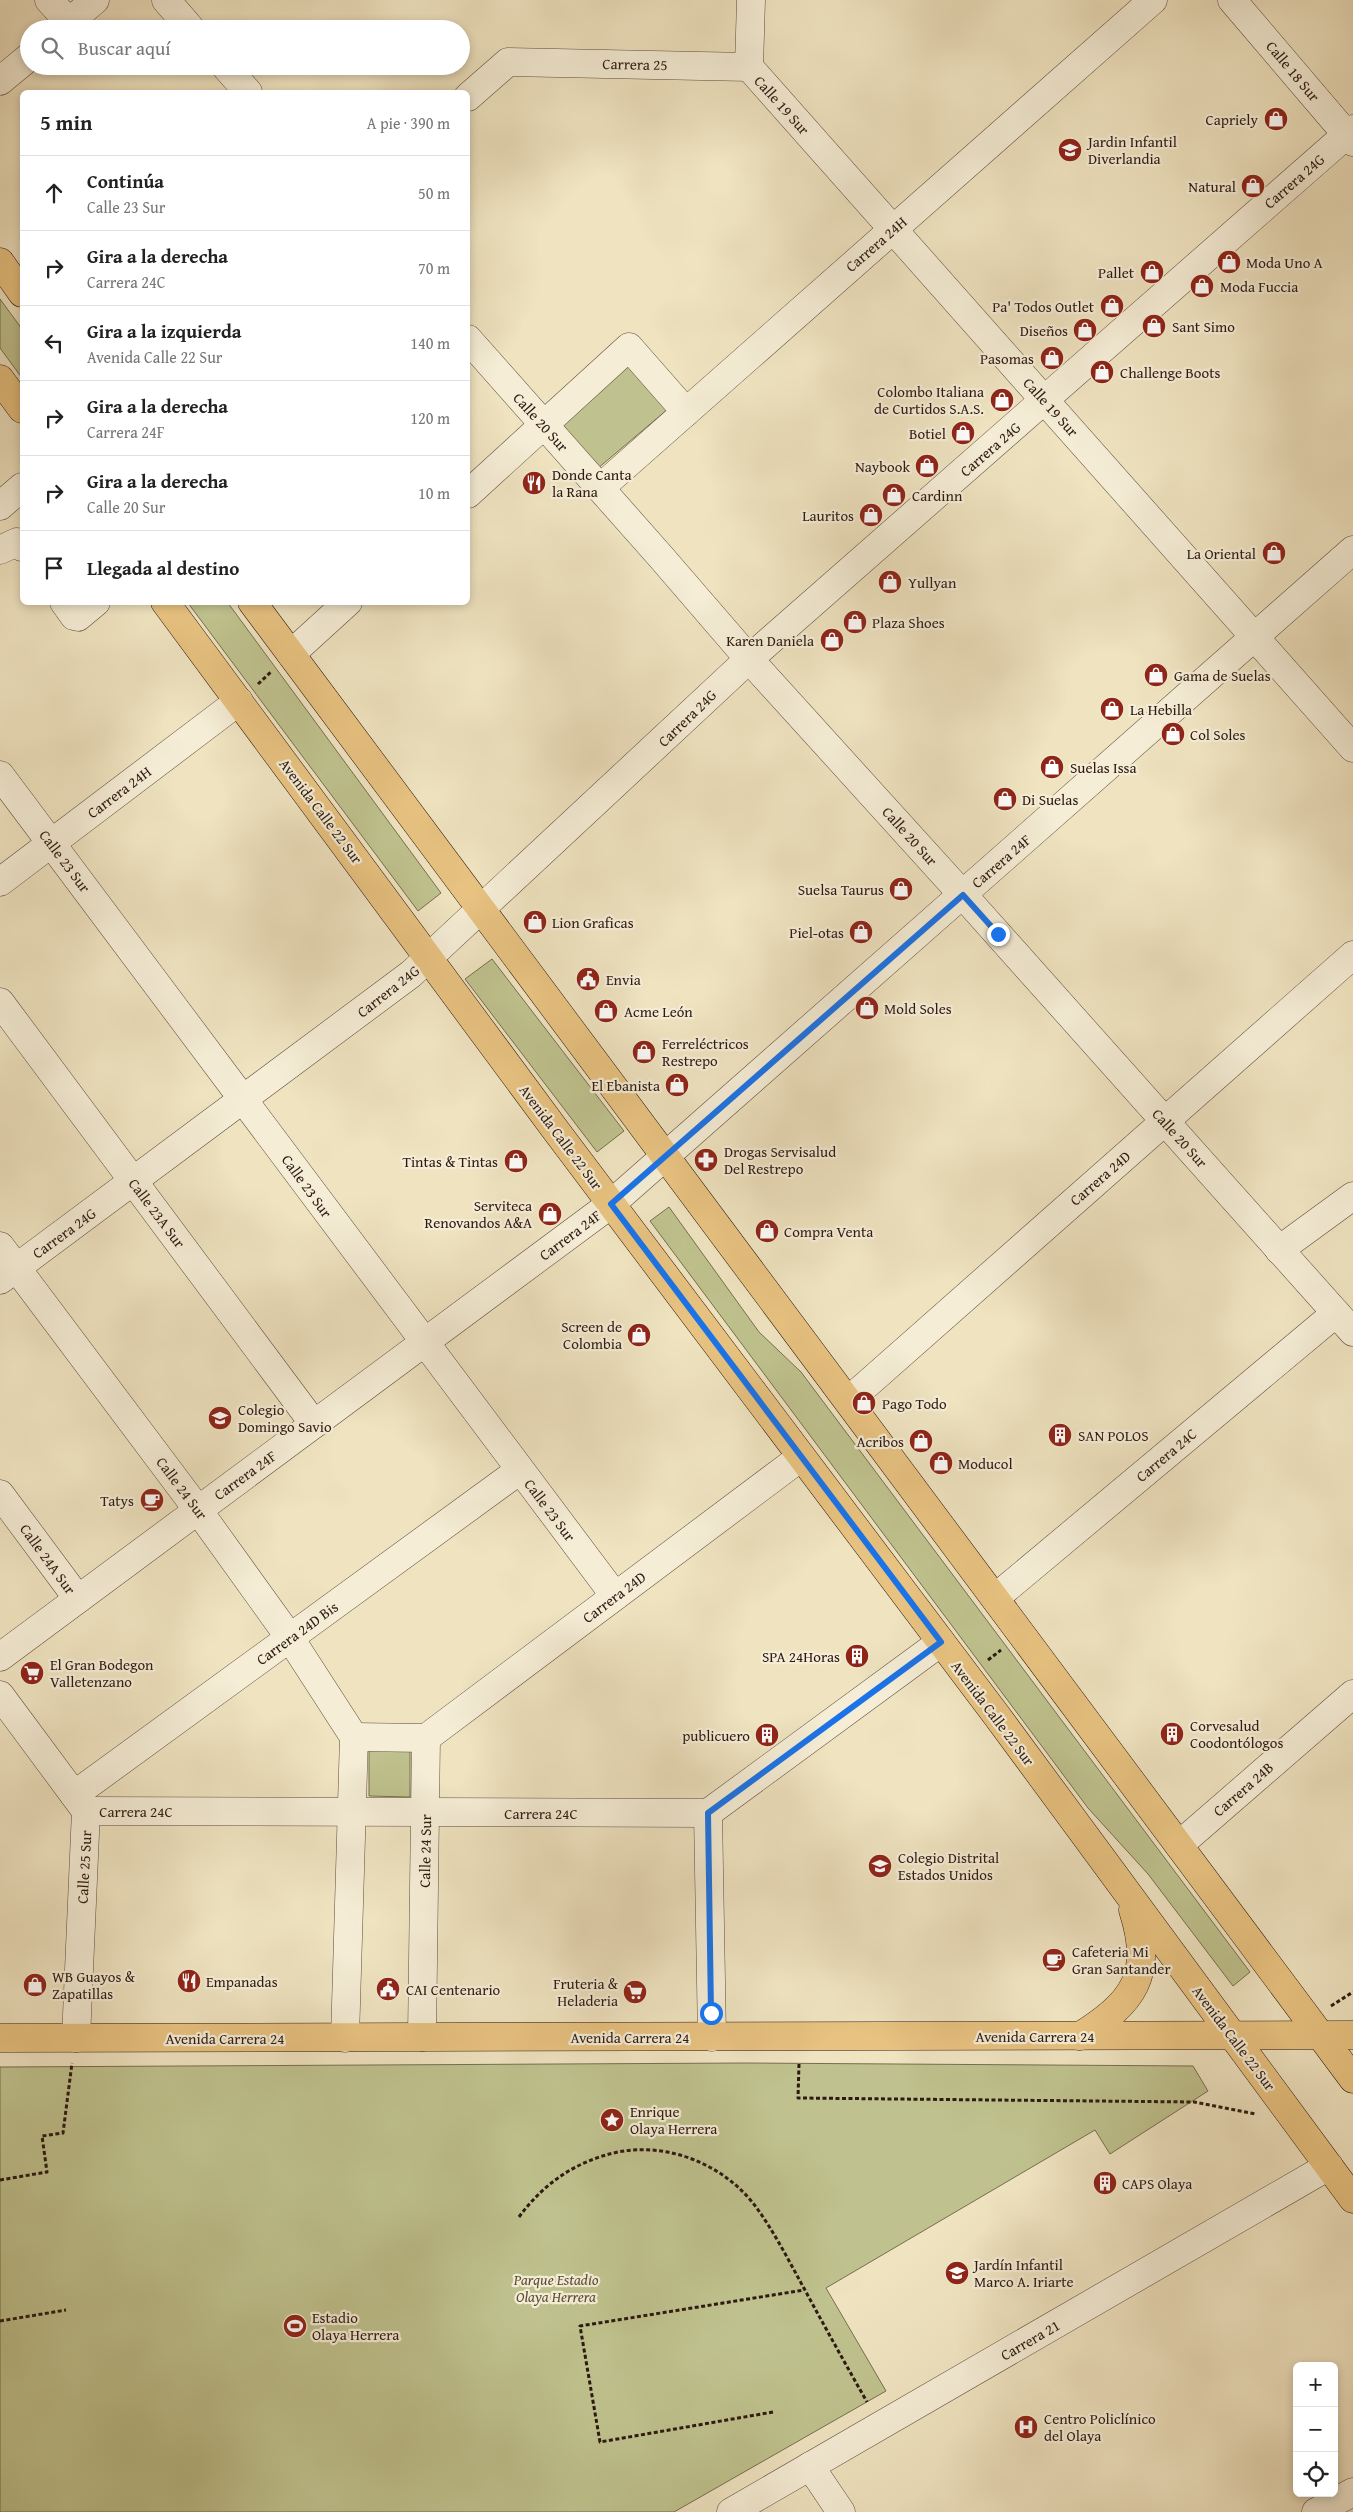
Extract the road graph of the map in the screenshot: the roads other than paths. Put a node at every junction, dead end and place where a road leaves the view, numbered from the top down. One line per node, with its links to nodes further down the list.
1 (49, 0): 7 (street)
2 (95, 0): 8 (street)
3 (166, 0): 9 (street)
4 (751, 0): 11 (street)
5 (1153, 0): 17 (street, Carrera 24H)
6 (1232, 0): 16 (street, Calle 18 Sur)
7 (62, 20)
8 (71, 20)
9 (183, 20)
10 (20, 65): 13 (street)
11 (749, 67): 15 (street, Carrera 25); 17 (street, Calle 19 Sur)
12 (233, 75): 14 (street)
13 (0, 82)
14 (246, 90)
15 (470, 95)
16 (1351, 135): 22 (street, Carrera 24G)
17 (893, 230): 22 (street, Calle 19 Sur); 24 (street, Carrera 24H)
18 (0, 262): 19 (main road)
19 (20, 290)
20 (470, 341): 25 (street, Calle 20 Sur)
21 (0, 379): 23 (main road)
22 (1046, 400): 38 (street, Calle 19 Sur); 40 (street, Carrera 24G)
23 (20, 406)
24 (686, 412): 25 (street); 26 (street, Carrera 24H)
25 (543, 425): 26 (street, Calle 20 Sur); 28 (street)
26 (600, 488): 40 (street, Calle 20 Sur)
27 (20, 489): 29 (street)
28 (470, 492)
29 (0, 506)
30 (20, 545): 31 (street)
31 (0, 550)
32 (1353, 550): 38 (street, Carrera 24F)
33 (66, 605): 34 (street)
34 (92, 605)
35 (167, 605): 41 (main road, Avenida Calle 22 Sur)
36 (254, 605): 39 (main road)
37 (345, 605): 39 (street)
38 (1254, 637): 42 (street, Calle 19 Sur); 46 (street, Carrera 24F)
39 (291, 654): 47 (main road)
40 (749, 660): 46 (street, Calle 20 Sur); 47 (street, Carrera 24G)
41 (238, 701): 44 (street, Carrera 24H); 49 (main road, Avenida Calle 22 Sur)
42 (1353, 748)
43 (0, 775): 44 (street, Calle 23 Sur)
44 (52, 843): 45 (street, Carrera 24H); 51 (street, Calle 23 Sur)
45 (0, 882)
46 (963, 895): 52 (street, Calle 20 Sur); 53 (street, Carrera 24F)
47 (482, 910): 49 (street, Carrera 24G); 53 (main road)
48 (1353, 956): 52 (street, Carrera 24D)
49 (430, 958): 51 (street, Carrera 24G); 56 (main road, Avenida Calle 22 Sur)
50 (0, 1002): 54 (street, Calle 23A Sur)
51 (244, 1100): 54 (street, Carrera 24G); 61 (street, Calle 23 Sur)
52 (1165, 1121): 58 (street, Calle 20 Sur); 62 (street, Carrera 24D)
53 (666, 1157): 56 (street, Carrera 24F); 62 (main road)
54 (133, 1182): 59 (street, Carrera 24G); 63 (street, Calle 23A Sur)
55 (1353, 1196): 58 (street)
56 (611, 1204): 61 (street, Carrera 24F); 64 (main road, Avenida Calle 22 Sur)
57 (0, 1246): 59 (street, Calle 24 Sur)
58 (1279, 1250): 60 (street, Calle 20 Sur)
59 (8, 1274): 67 (street, Calle 24 Sur)
60 (1344, 1322): 69 (street, Carrera 24C)
61 (424, 1344): 63 (street, Carrera 24F); 65 (street, Calle 23 Sur)
62 (848, 1401): 69 (main road)
63 (314, 1424): 67 (street, Carrera 24F)
64 (802, 1457): 68 (street, Carrera 24D); 72 (main road, Avenida Calle 22 Sur)
65 (520, 1470): 68 (street, Calle 23 Sur); 71 (street, Carrera 24D Bis)
66 (0, 1494): 70 (street, Calle 24A Sur)
67 (198, 1510): 70 (street, Carrera 24F); 71 (street, Calle 24 Sur)
68 (615, 1596): 77 (street, Carrera 24D)
69 (995, 1598): 82 (main road)
70 (78, 1599): 73 (street, Carrera 24F)
71 (290, 1638): 76 (street, Calle 24 Sur); 78 (street, Carrera 24D Bis)
72 (941, 1642): 81 (street); 83 (main road, Avenida Calle 22 Sur)
73 (0, 1657)
74 (1353, 1694): 82 (street, Carrera 24B)
75 (0, 1695): 78 (street)
76 (354, 1737): 77 (street); 79 (street)
77 (426, 1738): 80 (street, Calle 24 Sur)
78 (80, 1803): 79 (street, Carrera 24C); 91 (street, Calle 25 Sur)
79 (351, 1812): 80 (street, Carrera 24C); 92 (street)
80 (425, 1812): 81 (street, Carrera 24C); 89 (street, Calle 24 Sur)
81 (708, 1813): 86 (street)
82 (1179, 1845): 84 (main road)
83 (1130, 1898): 87 (main road); 88 (main road, Avenida Calle 22 Sur)
84 (1320, 2035): 85 (main road, Avenida Carrera 24); 88 (main road, Avenida Carrera 24); 93 (main road)
85 (1353, 2035)
86 (712, 2036): 87 (main road, Avenida Carrera 24); 89 (main road, Avenida Carrera 24)
87 (1080, 2036): 88 (main road, Avenida Carrera 24)
88 (1231, 2036): 94 (main road, Avenida Calle 22 Sur)
89 (422, 2037): 92 (main road, Avenida Carrera 24)
90 (0, 2038): 91 (main road, Avenida Carrera 24)
91 (76, 2038): 92 (main road, Avenida Carrera 24)
92 (345, 2038)
93 (1353, 2079)
94 (1329, 2166): 95 (main road, Avenida Calle 22 Sur); 96 (street, Carrera 21)
95 (1353, 2199)
96 (810, 2466): 98 (street, Carrera 21); 99 (street)
97 (1353, 2492): 100 (street)
98 (731, 2512)
99 (841, 2512)
100 (1316, 2512)

